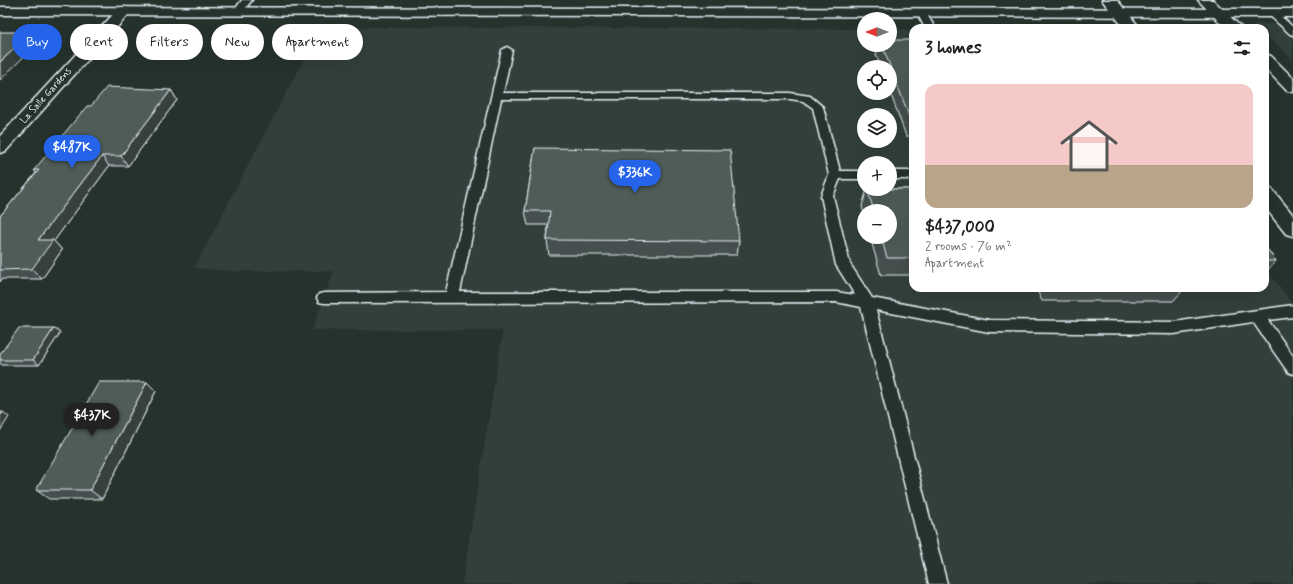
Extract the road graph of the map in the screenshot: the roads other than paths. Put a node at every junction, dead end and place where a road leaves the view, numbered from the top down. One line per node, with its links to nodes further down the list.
1 (1109, 0): 7 (street)
2 (1205, 0): 8 (street)
3 (243, 6): 5 (street); 6 (street)
4 (0, 11): 5 (street)
5 (124, 11): 19 (street, La Salle Gardens)
6 (922, 13): 7 (street); 11 (lane)
7 (1120, 13): 8 (street); 12 (street)
8 (1218, 13): 9 (street); 13 (street)
9 (1272, 13): 10 (street); 14 (lane)
10 (1293, 13)
11 (928, 24)
12 (1129, 24)
13 (1230, 24)
14 (1293, 32)
15 (507, 50): 18 (lane)
16 (1269, 63): 17 (street)
17 (1293, 87)
18 (497, 96): 20 (lane); 28 (lane)
19 (0, 147)
20 (834, 175): 21 (lane); 30 (lane)
21 (857, 175)
22 (897, 175): 23 (lane)
23 (909, 175)
24 (1269, 197): 26 (street)
25 (1269, 199): 27 (street)
26 (1293, 216)
27 (1293, 229)
28 (452, 297): 29 (lane); 30 (lane)
29 (324, 298)
30 (867, 302): 32 (lane); 34 (lane)
31 (1293, 311): 32 (lane)
32 (1257, 316): 33 (lane)
33 (1293, 368)
34 (938, 584)

